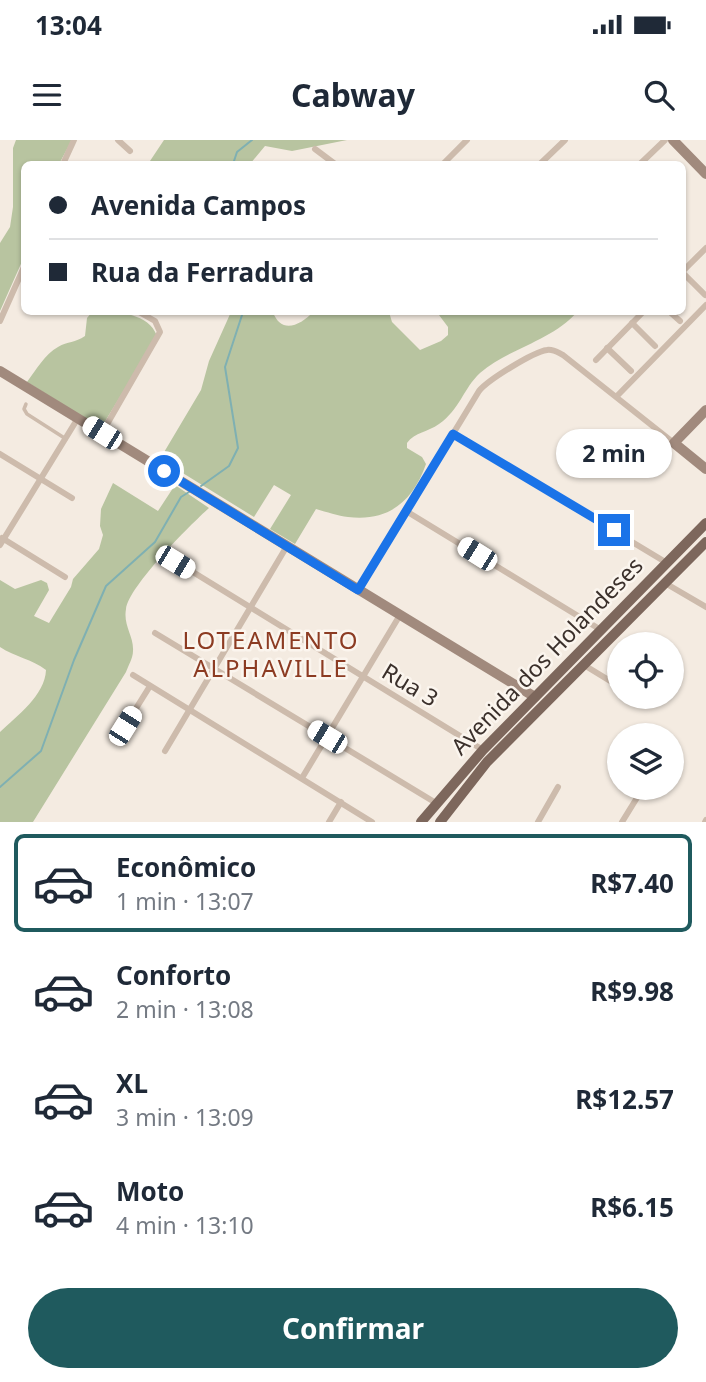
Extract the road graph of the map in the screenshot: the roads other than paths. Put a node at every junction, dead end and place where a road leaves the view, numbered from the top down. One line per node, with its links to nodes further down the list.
1 (74, 140): 9 (street)
2 (118, 140): 8 (street)
3 (467, 140): 11 (street)
4 (565, 140): 12 (street)
5 (665, 140): 13 (street)
6 (673, 140): 14 (street)
7 (315, 149): 10 (street)
8 (130, 151)
9 (64, 161)
10 (329, 161)
11 (446, 161)
12 (543, 161)
13 (643, 161)
14 (706, 174)
15 (706, 248): 16 (street)
16 (686, 268)
17 (21, 274): 24 (street)
18 (686, 276): 19 (street)
19 (705, 295)
20 (706, 305): 32 (street)
21 (144, 315): 36 (street)
22 (640, 315): 26 (street)
23 (673, 315): 25 (street)
24 (0, 321)
25 (680, 321)
26 (632, 323): 27 (street); 28 (street)
27 (655, 346)
28 (607, 348): 29 (street); 31 (street)
29 (596, 360)
30 (0, 371): 35 (street)
31 (631, 371)
32 (617, 396): 37 (street); 39 (street)
33 (26, 404): 38 (lane)
34 (706, 410): 39 (street)
35 (78, 418): 36 (street); 38 (street)
36 (102, 433): 47 (street)
37 (453, 434): 44 (street); 50 (street)
38 (66, 439): 42 (street)
39 (674, 443): 41 (street)
40 (0, 454): 42 (street)
41 (706, 469)
42 (41, 480): 43 (street); 46 (street)
43 (72, 498)
44 (406, 511): 53 (street); 57 (street)
45 (706, 523): 50 (main road, Avenida dos Holandeses)
46 (1, 540): 51 (street)
47 (287, 546): 53 (street); 55 (street)
48 (703, 548): 52 (main road, Avenida dos Holandeses)
49 (175, 562): 55 (street, Rua 3)
50 (667, 563): 57 (main road, Avenida dos Holandeses)
51 (65, 577)
52 (665, 583): 54 (street); 59 (main road, Avenida dos Holandeses)
53 (358, 590): 56 (street)
54 (706, 607)
55 (250, 608): 60 (street); 62 (street, Rua 3)
56 (400, 615): 62 (street); 65 (street)
57 (601, 630): 65 (main road, Avenida dos Holandeses)
58 (155, 633): 60 (street)
59 (584, 665): 63 (street); 79 (main road, Avenida dos Holandeses)
60 (214, 668): 66 (street); 68 (street)
61 (133, 675): 64 (street)
62 (363, 677): 68 (street); 69 (street, Rua 3)
63 (607, 679)
64 (150, 686): 66 (street); 67 (street)
65 (535, 697): 69 (main road, Avenida dos Holandeses)
66 (190, 710): 70 (street); 71 (street)
67 (125, 726)
68 (327, 737): 71 (street); 75 (street)
69 (483, 750): 75 (main road, Avenida dos Holandeses)
70 (165, 751)
71 (302, 778): 74 (street)
72 (558, 787): 80 (street)
73 (636, 800): 81 (street)
74 (341, 802): 76 (street); 77 (street)
75 (436, 803): 78 (main road, Avenida dos Holandeses)
76 (329, 822)
77 (372, 822)
78 (421, 822)
79 (440, 822)
80 (538, 822)
81 (622, 822)

